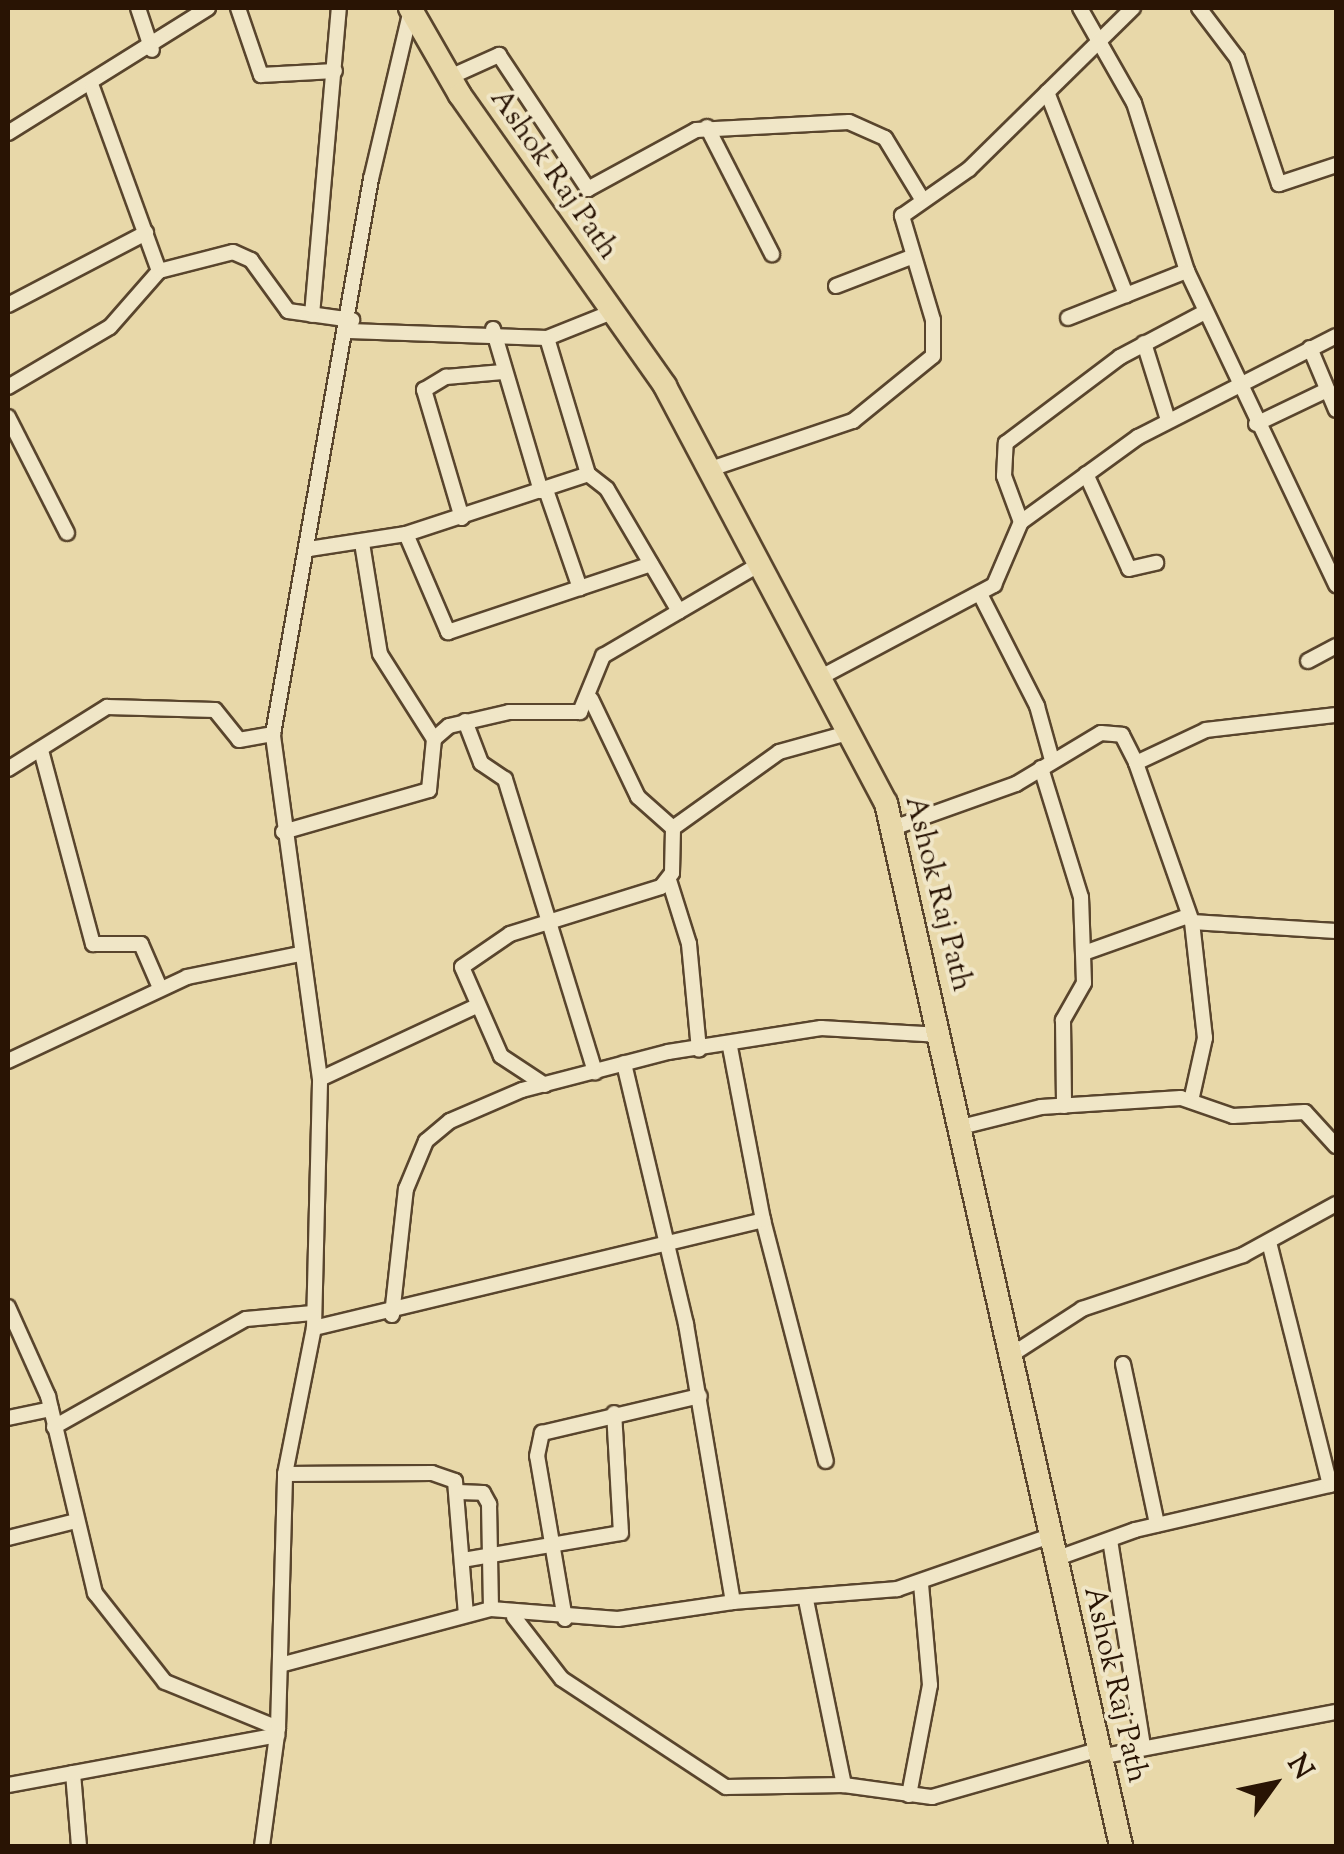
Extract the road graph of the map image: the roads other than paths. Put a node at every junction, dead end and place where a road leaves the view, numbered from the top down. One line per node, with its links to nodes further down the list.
1 (138, 8): 10 (street)
2 (208, 8): 10 (street)
3 (238, 8): 11 (street)
4 (339, 8): 11 (street)
5 (1080, 8): 9 (street)
6 (1133, 8): 9 (street)
7 (1199, 8): 17 (street)
8 (410, 9): 12 (main road, Ashok Raj Path); 31 (street)
9 (1104, 40): 14 (street); 22 (street)
10 (152, 50): 13 (street)
11 (335, 71): 29 (street)
12 (450, 76): 15 (street); 27 (main road, Ashok Raj Path)
13 (92, 87): 16 (street); 19 (street)
14 (1046, 92): 18 (street); 25 (street)
15 (707, 127): 18 (street); 20 (street)
16 (8, 133)
17 (1336, 164)
18 (922, 199): 21 (street)
19 (146, 232): 23 (street); 26 (street)
20 (772, 254)
21 (911, 257): 24 (street); 46 (street)
22 (1187, 271): 25 (street); 28 (street)
23 (159, 272): 29 (street); 39 (street)
24 (836, 286)
25 (1126, 295): 30 (street)
26 (8, 305)
27 (612, 312): 34 (street); 46 (main road, Ashok Raj Path)
28 (1206, 312): 35 (street); 38 (street)
29 (312, 315): 31 (street)
30 (1068, 318)
31 (350, 326): 32 (street); 55 (street)
32 (493, 329): 34 (street); 37 (street)
33 (1336, 336): 36 (street)
34 (547, 338): 47 (street)
35 (1144, 343): 43 (street); 51 (street)
36 (1310, 348): 38 (street); 40 (street)
37 (503, 372): 49 (street); 50 (street)
38 (1236, 382): 43 (street); 44 (street)
39 (8, 387)
40 (1327, 390): 41 (street); 44 (street)
41 (1336, 410)
42 (8, 417): 45 (street)
43 (1168, 420): 48 (street)
44 (1256, 424): 59 (street)
45 (14, 444): 52 (street)
46 (708, 470): 58 (main road, Ashok Raj Path)
47 (588, 474): 49 (street); 57 (street)
48 (1086, 474): 51 (street); 56 (street)
49 (543, 490): 50 (street); 60 (street)
50 (462, 518): 53 (street)
51 (1021, 522): 61 (street)
52 (67, 533)
53 (406, 534): 54 (street); 60 (street)
54 (362, 543): 55 (street); 71 (street)
55 (309, 550): 70 (street)
56 (1156, 563)
57 (651, 564): 60 (street); 62 (street)
58 (760, 564): 62 (street); 65 (main road, Ashok Raj Path)
59 (1336, 585)
60 (580, 588)
61 (980, 594): 65 (street); 74 (street)
62 (680, 611): 66 (street)
63 (1336, 646): 64 (street)
64 (1308, 661)
65 (822, 676): 69 (main road, Ashok Raj Path)
66 (591, 699): 68 (street); 76 (street)
67 (1336, 715): 73 (street)
68 (465, 721): 71 (street); 81 (street)
69 (852, 732): 76 (street); 77 (main road, Ashok Raj Path)
70 (273, 734): 72 (street); 78 (street)
71 (434, 739): 78 (street)
72 (42, 754): 75 (street); 85 (street)
73 (1136, 763): 74 (street); 80 (street)
74 (1046, 764): 77 (street); 83 (street)
75 (8, 769)
76 (673, 828): 79 (street)
77 (893, 828): 87 (main road, Ashok Raj Path)
78 (283, 832): 84 (street)
79 (668, 880): 81 (street); 89 (street)
80 (1190, 919): 82 (street); 83 (street); 95 (street)
81 (545, 922): 86 (street); 92 (street)
82 (1336, 931)
83 (1084, 953): 96 (street)
84 (300, 954): 85 (street); 93 (street)
85 (160, 988): 90 (street)
86 (472, 1008): 93 (street); 94 (street)
87 (941, 1036): 88 (street); 97 (main road, Ashok Raj Path)
88 (730, 1047): 89 (street); 100 (street)
89 (699, 1050): 91 (street)
90 (8, 1061)
91 (624, 1063): 92 (street); 101 (street)
92 (595, 1072): 94 (street)
93 (320, 1079): 105 (street)
94 (546, 1085): 104 (street)
95 (1191, 1100): 96 (street); 98 (street)
96 (1064, 1106): 97 (street)
97 (961, 1127): 106 (main road, Ashok Raj Path)
98 (1336, 1146)
99 (1336, 1204): 102 (street)
100 (762, 1220): 101 (street); 113 (street)
101 (669, 1242): 104 (street); 108 (street)
102 (1269, 1244): 106 (street); 115 (street)
103 (8, 1306): 109 (street)
104 (392, 1315): 105 (street)
105 (313, 1320): 112 (street); 114 (street)
106 (1011, 1355): 122 (main road, Ashok Raj Path)
107 (1123, 1364): 118 (street)
108 (700, 1396): 110 (street); 127 (street)
109 (50, 1409): 111 (street); 112 (street)
110 (614, 1413): 120 (street); 120 (street)
111 (8, 1418)
112 (54, 1427): 117 (street)
113 (826, 1461)
114 (286, 1474): 116 (street); 132 (street)
115 (1334, 1485): 118 (street)
116 (458, 1492): 123 (street); 124 (street)
117 (76, 1520): 119 (street); 134 (street)
118 (1158, 1524): 121 (street)
119 (8, 1538)
120 (553, 1539): 123 (street); 131 (street)
121 (1110, 1540): 122 (street); 135 (street)
122 (1053, 1547): 125 (street); 136 (main road, Ashok Raj Path)
123 (492, 1552): 124 (street); 128 (street)
124 (462, 1560): 129 (street)
125 (921, 1584): 126 (street); 140 (street)
126 (806, 1600): 127 (street); 138 (street)
127 (733, 1602): 131 (street)
128 (491, 1610): 129 (street); 130 (street)
129 (466, 1614): 132 (street)
130 (514, 1617): 131 (street); 138 (street)
131 (565, 1619)
132 (280, 1665): 134 (street)
133 (1336, 1712): 135 (street)
134 (278, 1732): 137 (street); 142 (street)
135 (1143, 1745): 136 (street)
136 (1098, 1754): 140 (street); 143 (main road, Ashok Raj Path)
137 (74, 1773): 139 (street); 141 (street)
138 (844, 1784): 140 (street)
139 (8, 1786)
140 (909, 1794)
141 (79, 1846)
142 (262, 1846)
143 (1122, 1846)

